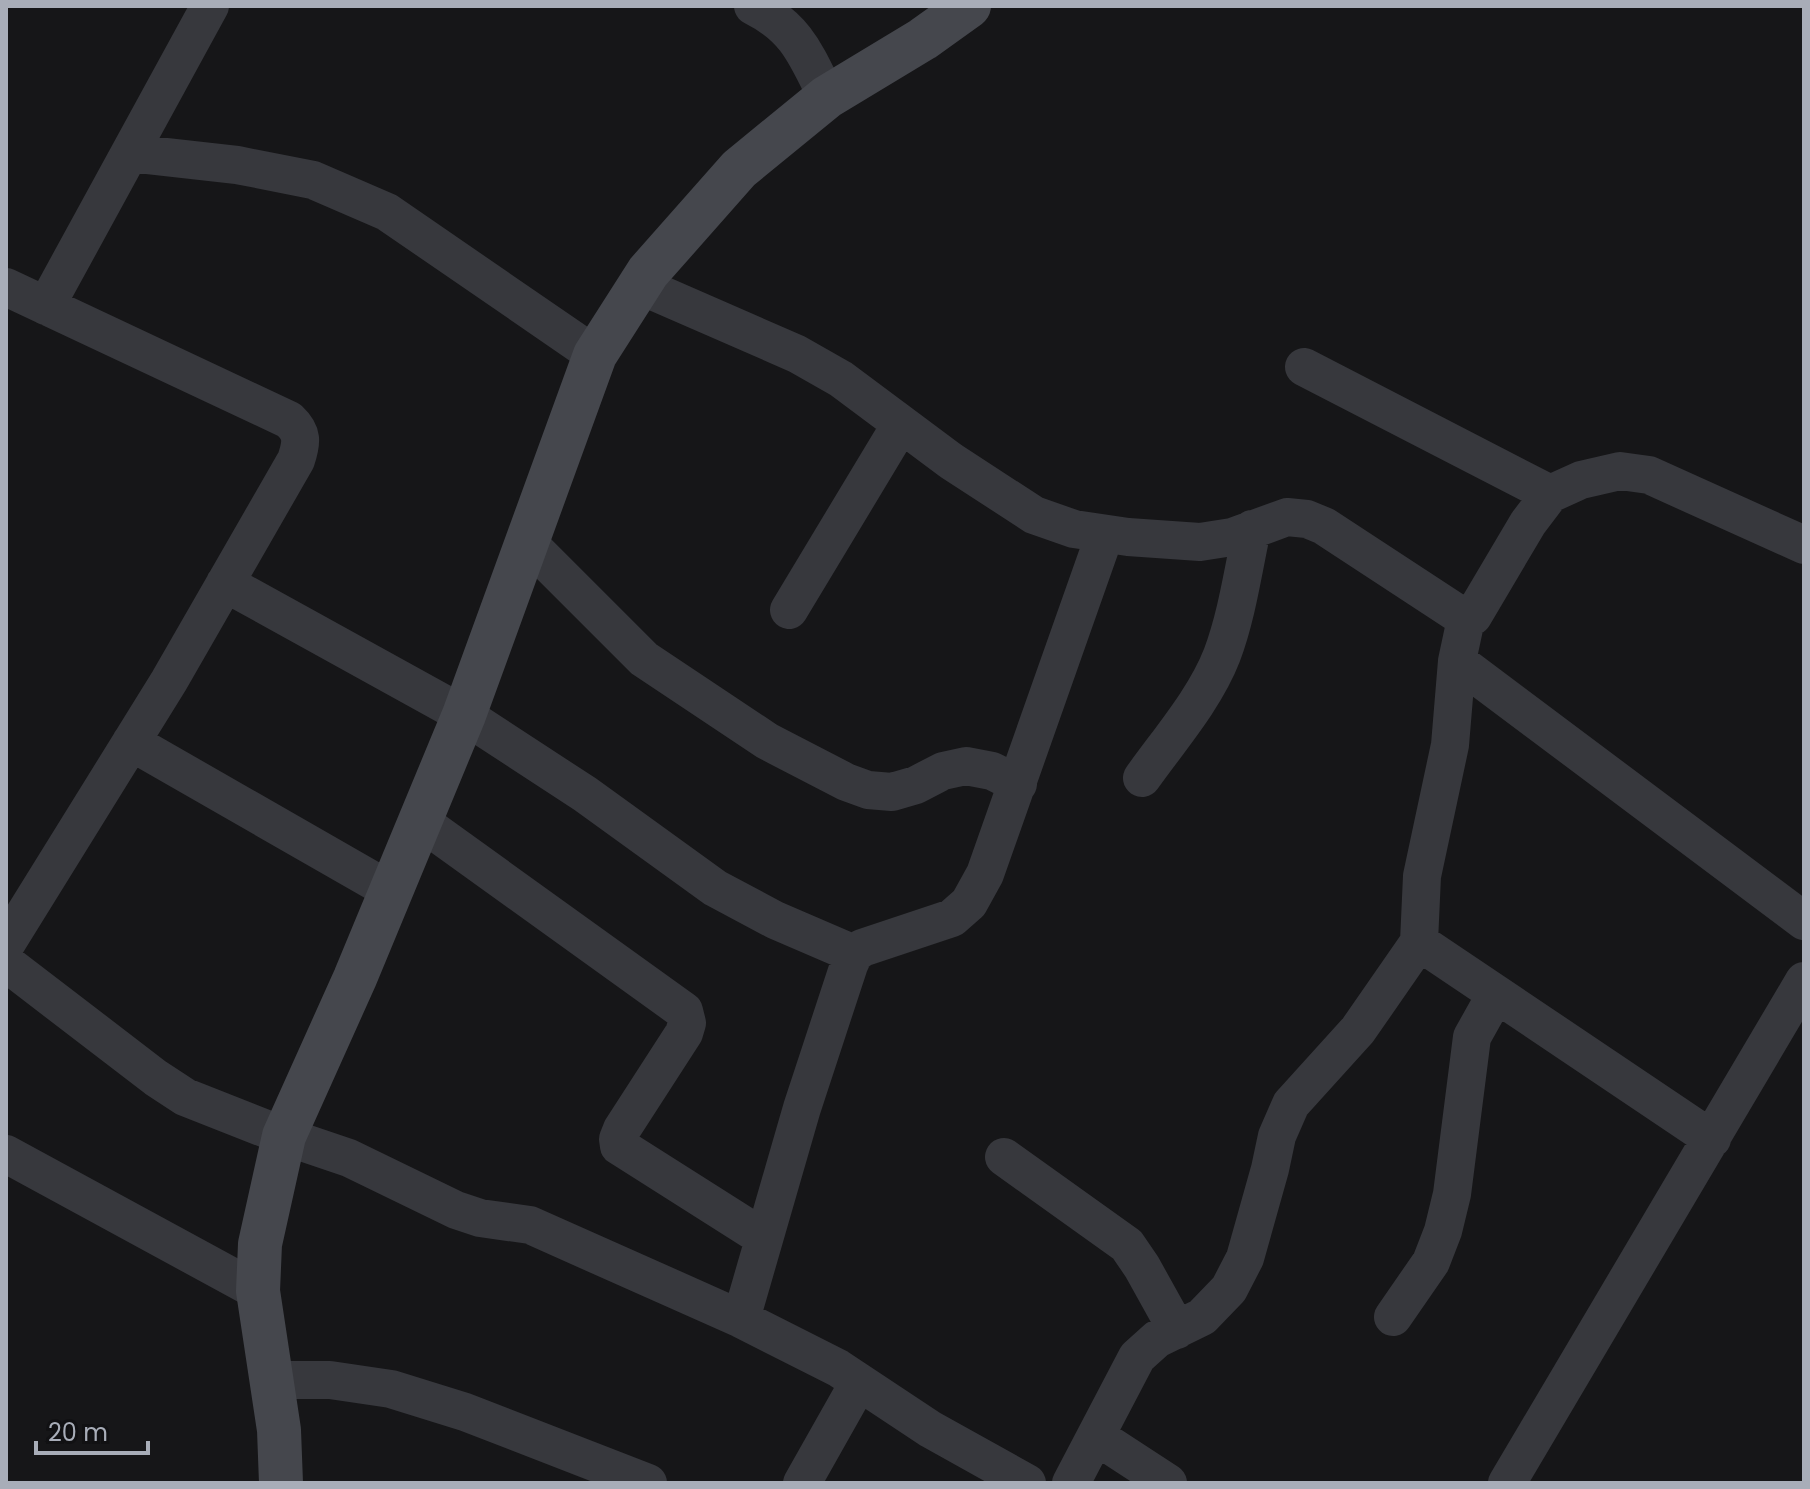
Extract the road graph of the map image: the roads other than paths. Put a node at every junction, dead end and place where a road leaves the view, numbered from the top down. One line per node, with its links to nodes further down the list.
1 (210, 6): 5 (street)
2 (753, 6): 4 (street)
3 (969, 6): 4 (street)
4 (827, 97): 6 (street)
5 (130, 153): 8 (street); 9 (street)
6 (639, 285): 9 (street); 11 (street)
7 (6, 287): 8 (street)
8 (46, 306): 17 (street)
9 (595, 355): 15 (street)
10 (1304, 367): 12 (street)
11 (901, 424): 14 (street); 18 (street)
12 (1550, 494): 16 (street); 19 (street)
13 (1252, 529): 14 (street); 19 (street); 23 (street)
14 (1105, 534): 24 (street)
15 (527, 542): 21 (street); 24 (street)
16 (1804, 545)
17 (225, 583): 21 (street); 22 (street)
18 (789, 610)
19 (1466, 619): 20 (street)
20 (1457, 661): 27 (street); 28 (street)
21 (464, 715): 25 (street); 30 (street)
22 (131, 742): 26 (street); 29 (street)
23 (1142, 778)
24 (1018, 784): 30 (street)
25 (420, 821): 26 (street); 38 (street)
26 (391, 891): 34 (street)
27 (1804, 921)
28 (1419, 942): 33 (street); 42 (street)
29 (6, 944)
30 (854, 954): 38 (street)
31 (6, 963): 34 (street)
32 (1804, 981): 35 (street)
33 (1496, 994): 35 (street); 40 (street)
34 (284, 1136): 39 (street); 41 (street)
35 (1712, 1139): 52 (street)
36 (6, 1154): 39 (street)
37 (1004, 1157): 42 (street)
38 (764, 1238): 41 (street)
39 (258, 1291): 43 (street)
40 (1393, 1317)
41 (741, 1319): 44 (street)
42 (1177, 1330): 45 (street)
43 (272, 1380): 46 (street); 47 (street)
44 (859, 1382): 48 (street); 49 (street)
45 (1096, 1436): 50 (street); 51 (street)
46 (281, 1483)
47 (648, 1483)
48 (802, 1483)
49 (1027, 1483)
50 (1071, 1483)
51 (1168, 1483)
52 (1507, 1483)

